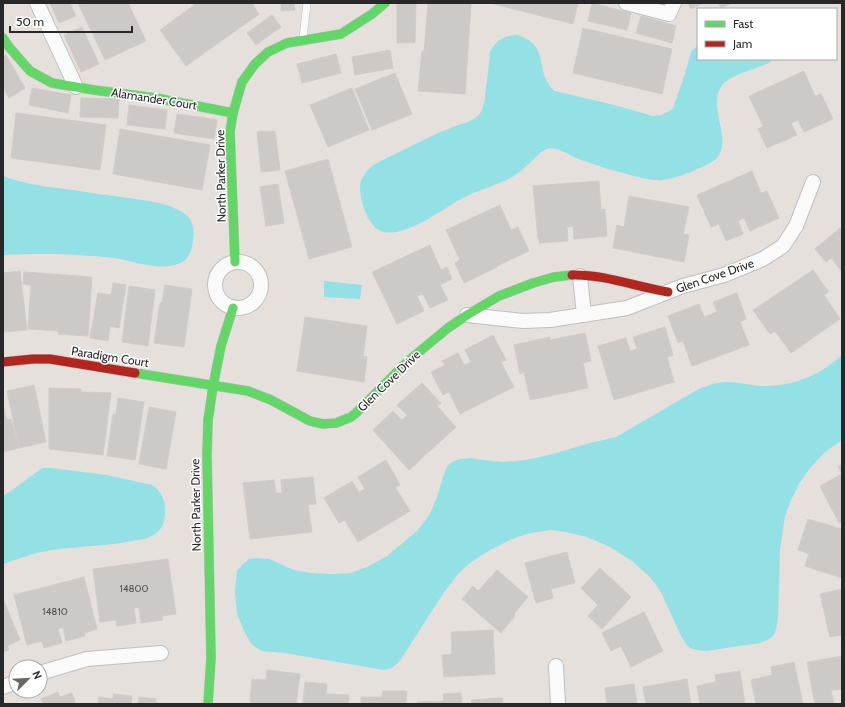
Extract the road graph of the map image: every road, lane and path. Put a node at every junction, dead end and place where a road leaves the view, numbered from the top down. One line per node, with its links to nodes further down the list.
1 (37, 3): 8 (street)
2 (307, 3): 7 (lane)
3 (385, 3): 7 (street, North Parker Drive)
4 (626, 3): 5 (street)
5 (674, 3)
6 (3, 38): 8 (street, Alamander Court)
7 (303, 40): 9 (street, North Parker Drive)
8 (76, 87): 9 (street, Alamander Court)
9 (233, 113): 11 (street, North Parker Drive)
10 (813, 182): 13 (street, Glen Cove Drive)
11 (235, 262): 14 (street); 14 (street)
12 (580, 276): 13 (street, Glen Cove Drive); 15 (street, Glen Cove Drive); 16 (street)
13 (668, 292): 16 (street, Glen Cove Drive)
14 (233, 308): 18 (street, North Parker Drive)
15 (467, 315): 16 (street, Glen Cove Drive); 18 (street, Glen Cove Drive)
16 (584, 315)
17 (3, 362): 18 (street, Paradigm Court)
18 (213, 386): 22 (street, North Parker Drive)
19 (161, 653): 21 (street)
20 (556, 666): 23 (street)
21 (48, 671)
22 (208, 704)
23 (558, 704)

